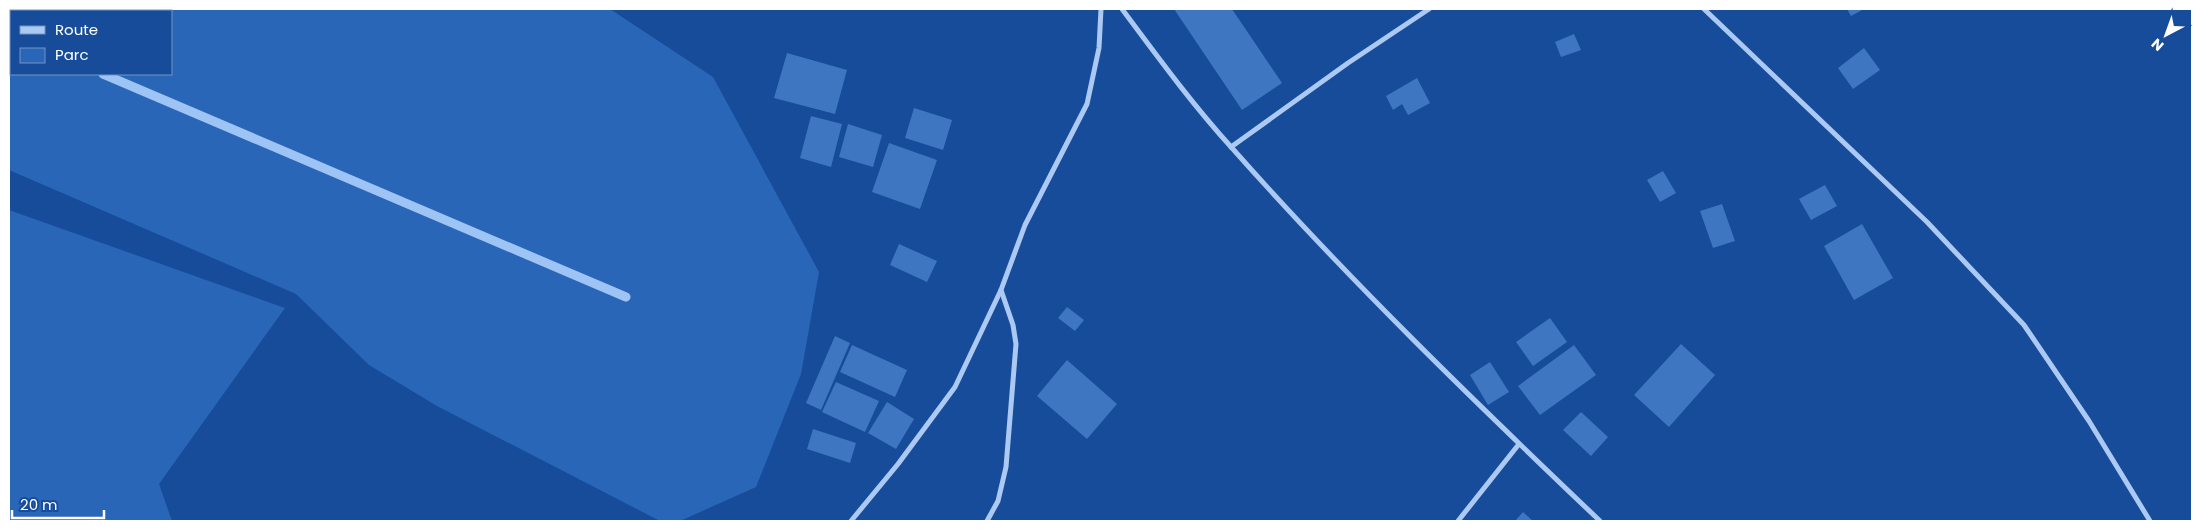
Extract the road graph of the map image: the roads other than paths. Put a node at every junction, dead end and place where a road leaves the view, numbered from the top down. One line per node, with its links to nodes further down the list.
1 (1101, 9): 6 (street)
2 (1122, 9): 5 (street)
3 (1429, 9): 5 (street)
4 (1704, 9): 12 (street)
5 (1231, 147): 7 (street)
6 (1002, 290): 8 (street); 9 (street)
7 (1519, 444): 10 (street); 11 (street)
8 (851, 521)
9 (987, 521)
10 (1458, 521)
11 (1600, 521)
12 (2150, 521)

